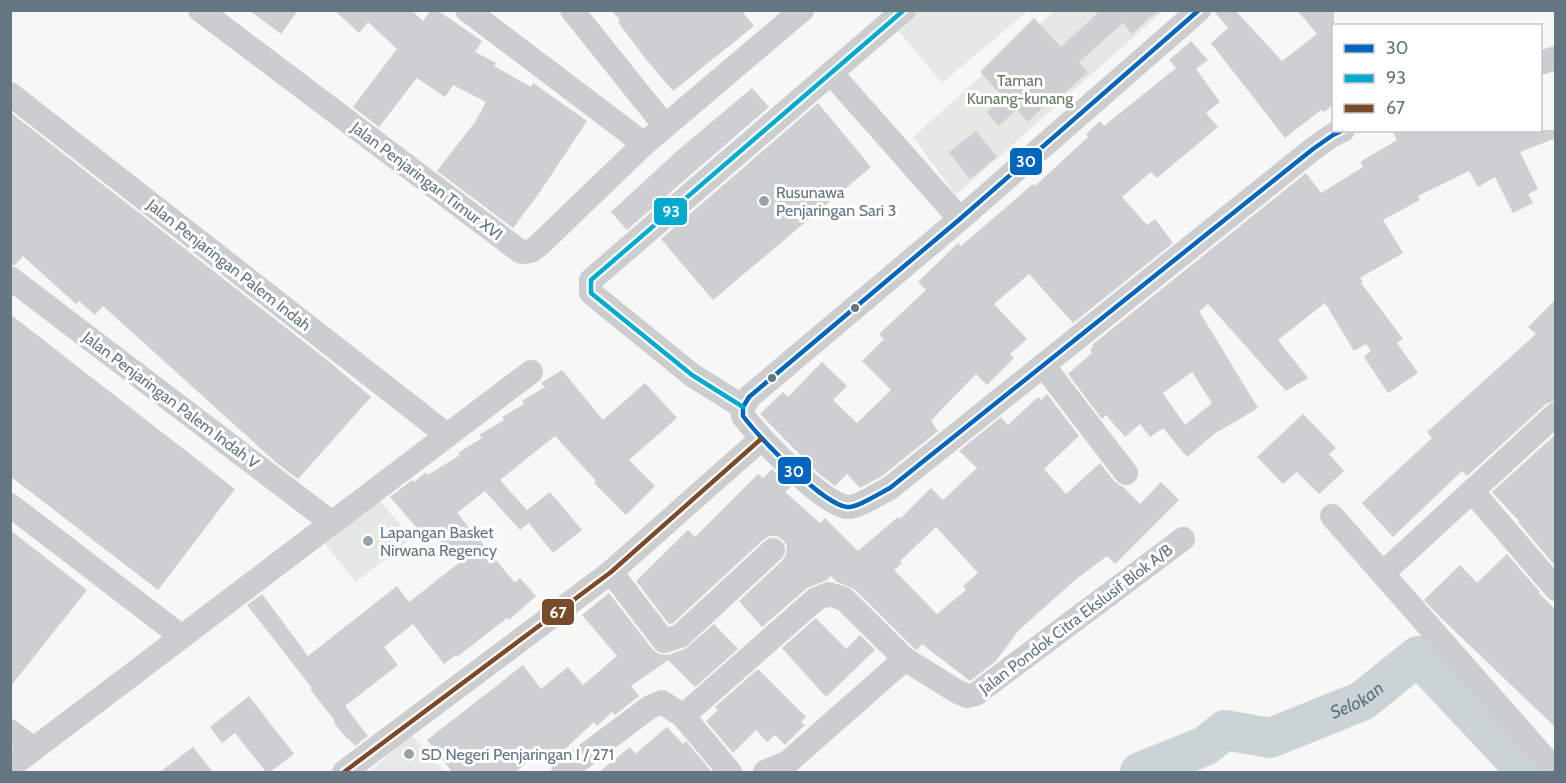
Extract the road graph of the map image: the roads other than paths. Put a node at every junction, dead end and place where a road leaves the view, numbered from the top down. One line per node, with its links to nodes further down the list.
1 (200, 10): 11 (street, Jalan Penjaringan Timur XVI)
2 (467, 10): 11 (street)
3 (572, 10): 9 (street)
4 (904, 10): 7 (street)
5 (1199, 10): 12 (street)
6 (790, 15): 9 (street, Jalan Penjaringan Timur XVI)
7 (831, 73): 12 (street); 16 (street)
8 (10, 94): 18 (street, Jalan Penjaringan Palem Indah)
9 (665, 126): 11 (street, Jalan Penjaringan Timur XVI)
10 (1339, 132): 14 (street)
11 (644, 144)
12 (960, 219): 16 (street)
13 (10, 278): 24 (street, Jalan Penjaringan Palem Indah V)
14 (1043, 365): 19 (street); 20 (street)
15 (531, 372): 18 (street)
16 (743, 407): 19 (street)
17 (1556, 414): 21 (street)
18 (447, 435): 24 (street)
19 (761, 439): 27 (street)
20 (1126, 473)
21 (1472, 491): 28 (street); 29 (street)
22 (10, 505): 30 (street)
23 (1332, 516): 28 (street)
24 (332, 523): 30 (street)
25 (1183, 539): 31 (street, Jalan Pondok Citra Ekslusif Blok A/B)
26 (773, 550): 27 (street)
27 (611, 572): 37 (street)
28 (1383, 573): 36 (street)
29 (1556, 589)
30 (182, 636): 34 (street)
31 (905, 659): 32 (street, Jalan Pondok Citra Ekslusif Blok A/B); 40 (street)
32 (683, 716): 38 (street); 39 (street)
33 (10, 731): 34 (street)
34 (33, 749): 35 (street)
35 (10, 767)
36 (1556, 771)
37 (344, 772)
38 (563, 772)
39 (730, 772)
40 (765, 772)

